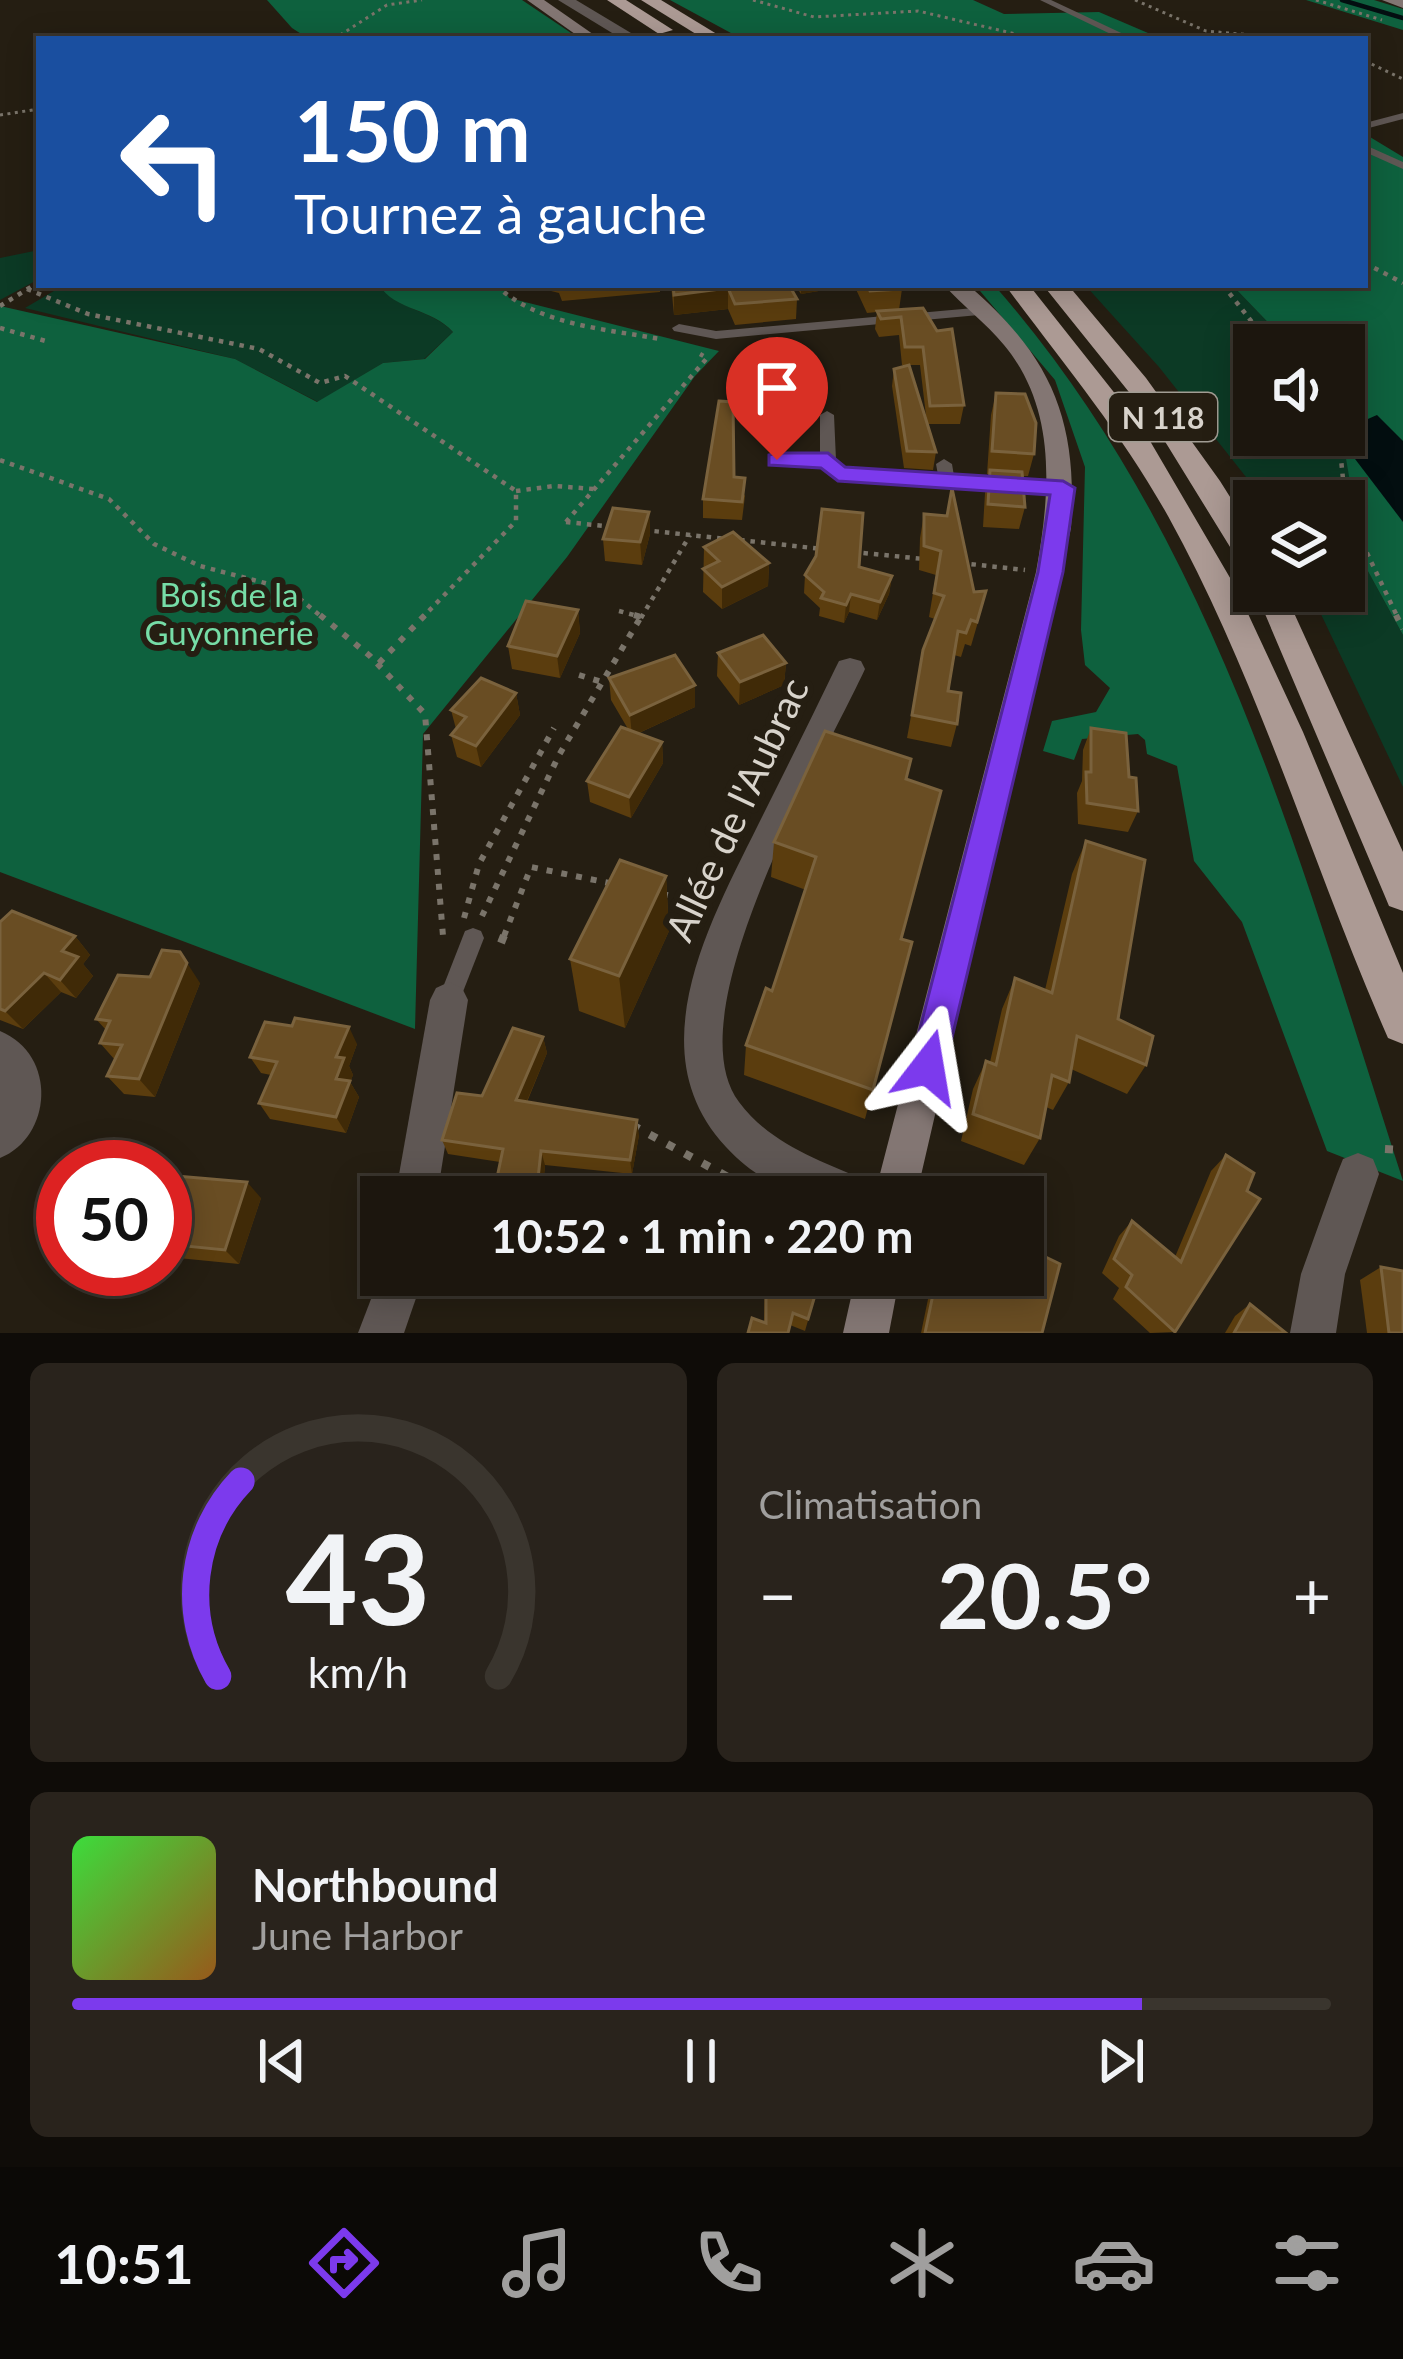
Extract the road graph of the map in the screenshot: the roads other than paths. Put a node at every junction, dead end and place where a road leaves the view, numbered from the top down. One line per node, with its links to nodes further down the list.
1 (534, 0): 8 (main road)
2 (565, 0): 9 (street)
3 (615, 0): 10 (highway)
4 (649, 0): 11 (highway)
5 (1044, 0): 12 (lane)
6 (1388, 0): 7 (main road)
7 (1403, 4)
8 (588, 36)
9 (628, 36)
10 (675, 36)
11 (711, 36)
12 (1122, 36)
13 (1403, 116): 14 (lane)
14 (1368, 125)
15 (1368, 149): 16 (lane)
16 (1403, 166)
17 (958, 288): 20 (main road)
18 (1019, 288): 32 (highway, N 118)
19 (1058, 288): 26 (highway, N 118)
20 (985, 311): 21 (lane); 25 (main road)
21 (679, 328)
22 (827, 415): 24 (lane)
23 (777, 460): 24 (lane)
24 (828, 460): 25 (lane)
25 (1063, 488): 38 (main road)
26 (1233, 525)
27 (1277, 612): 29 (highway)
28 (850, 669): 37 (street, Allée de l'Aubrac)
29 (1403, 894)
30 (473, 938): 31 (lane)
31 (449, 1000): 36 (street)
32 (1403, 1024)
33 (0, 1050): 34 (street)
34 (0, 1138)
35 (1358, 1174): 43 (street)
36 (420, 1176)
37 (812, 1176)
38 (900, 1176)
39 (394, 1296): 41 (street)
40 (874, 1296): 42 (main road)
41 (381, 1333)
42 (866, 1333)
43 (1313, 1333)

